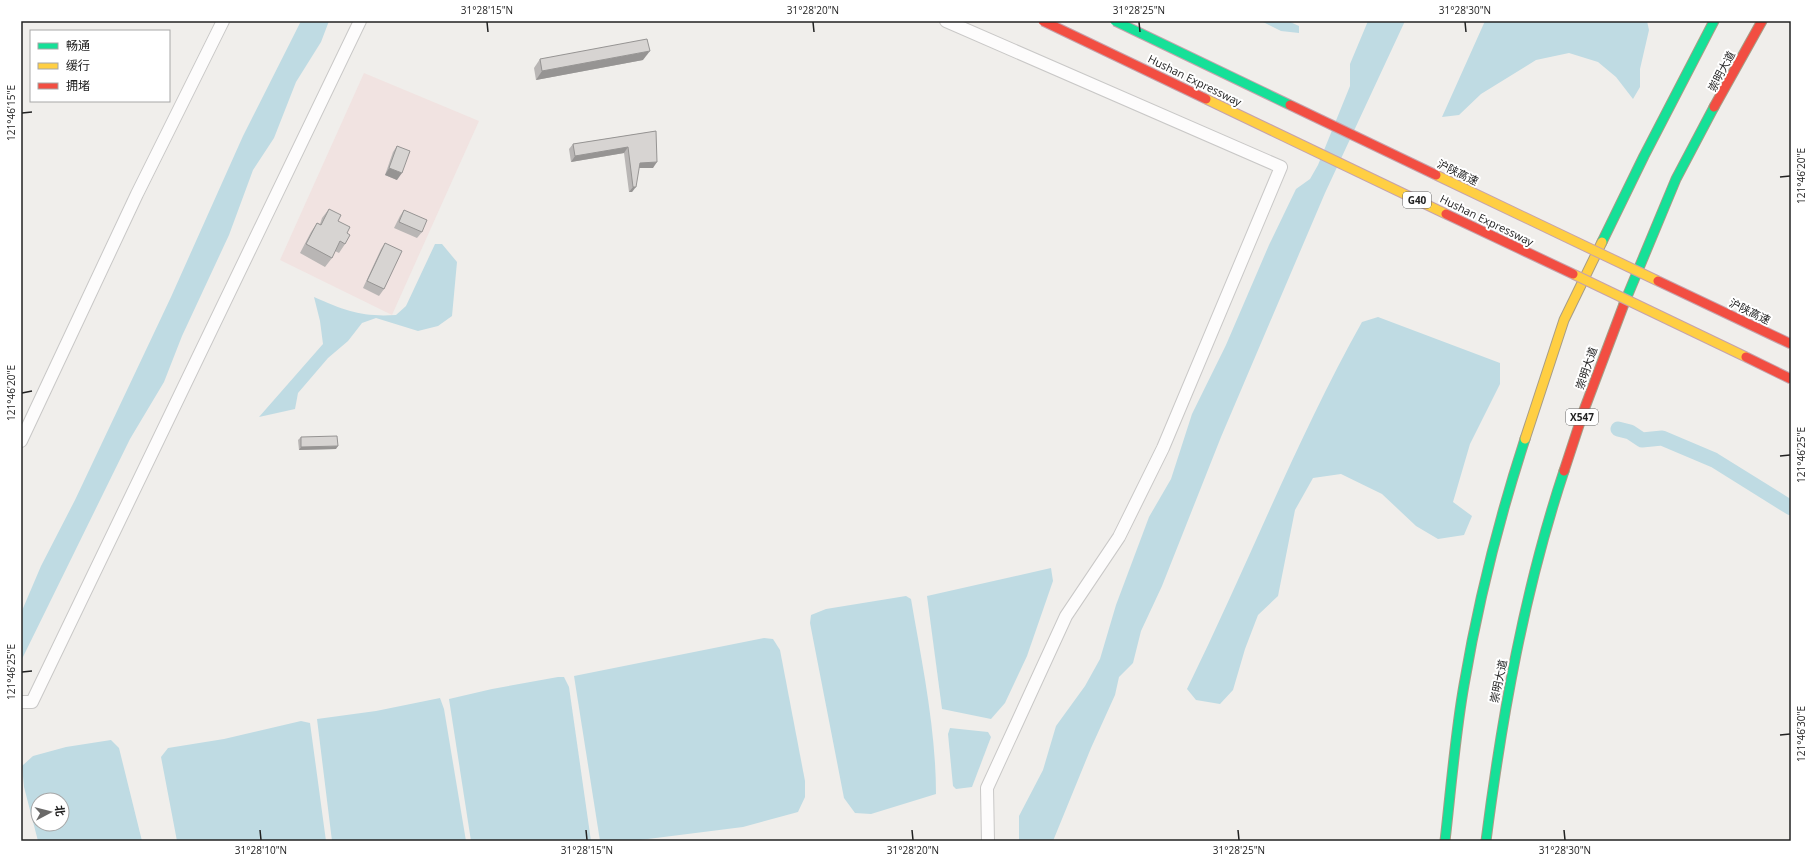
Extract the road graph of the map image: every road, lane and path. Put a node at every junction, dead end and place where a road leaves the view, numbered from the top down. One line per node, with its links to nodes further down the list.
1 (223, 21): 10 (street)
2 (360, 21): 11 (street)
3 (946, 21): 12 (street)
4 (1043, 21): 9 (main road, Hushan Expressway / G40, bridge)
5 (1115, 21): 8 (main road, 沪陕高速, bridge)
6 (1714, 21): 13 (main road)
7 (1762, 21): 14 (main road, 崇明大道 / X547)
8 (1791, 344)
9 (1791, 379)
10 (21, 442)
11 (21, 702)
12 (988, 841)
13 (1445, 841)
14 (1486, 841)

